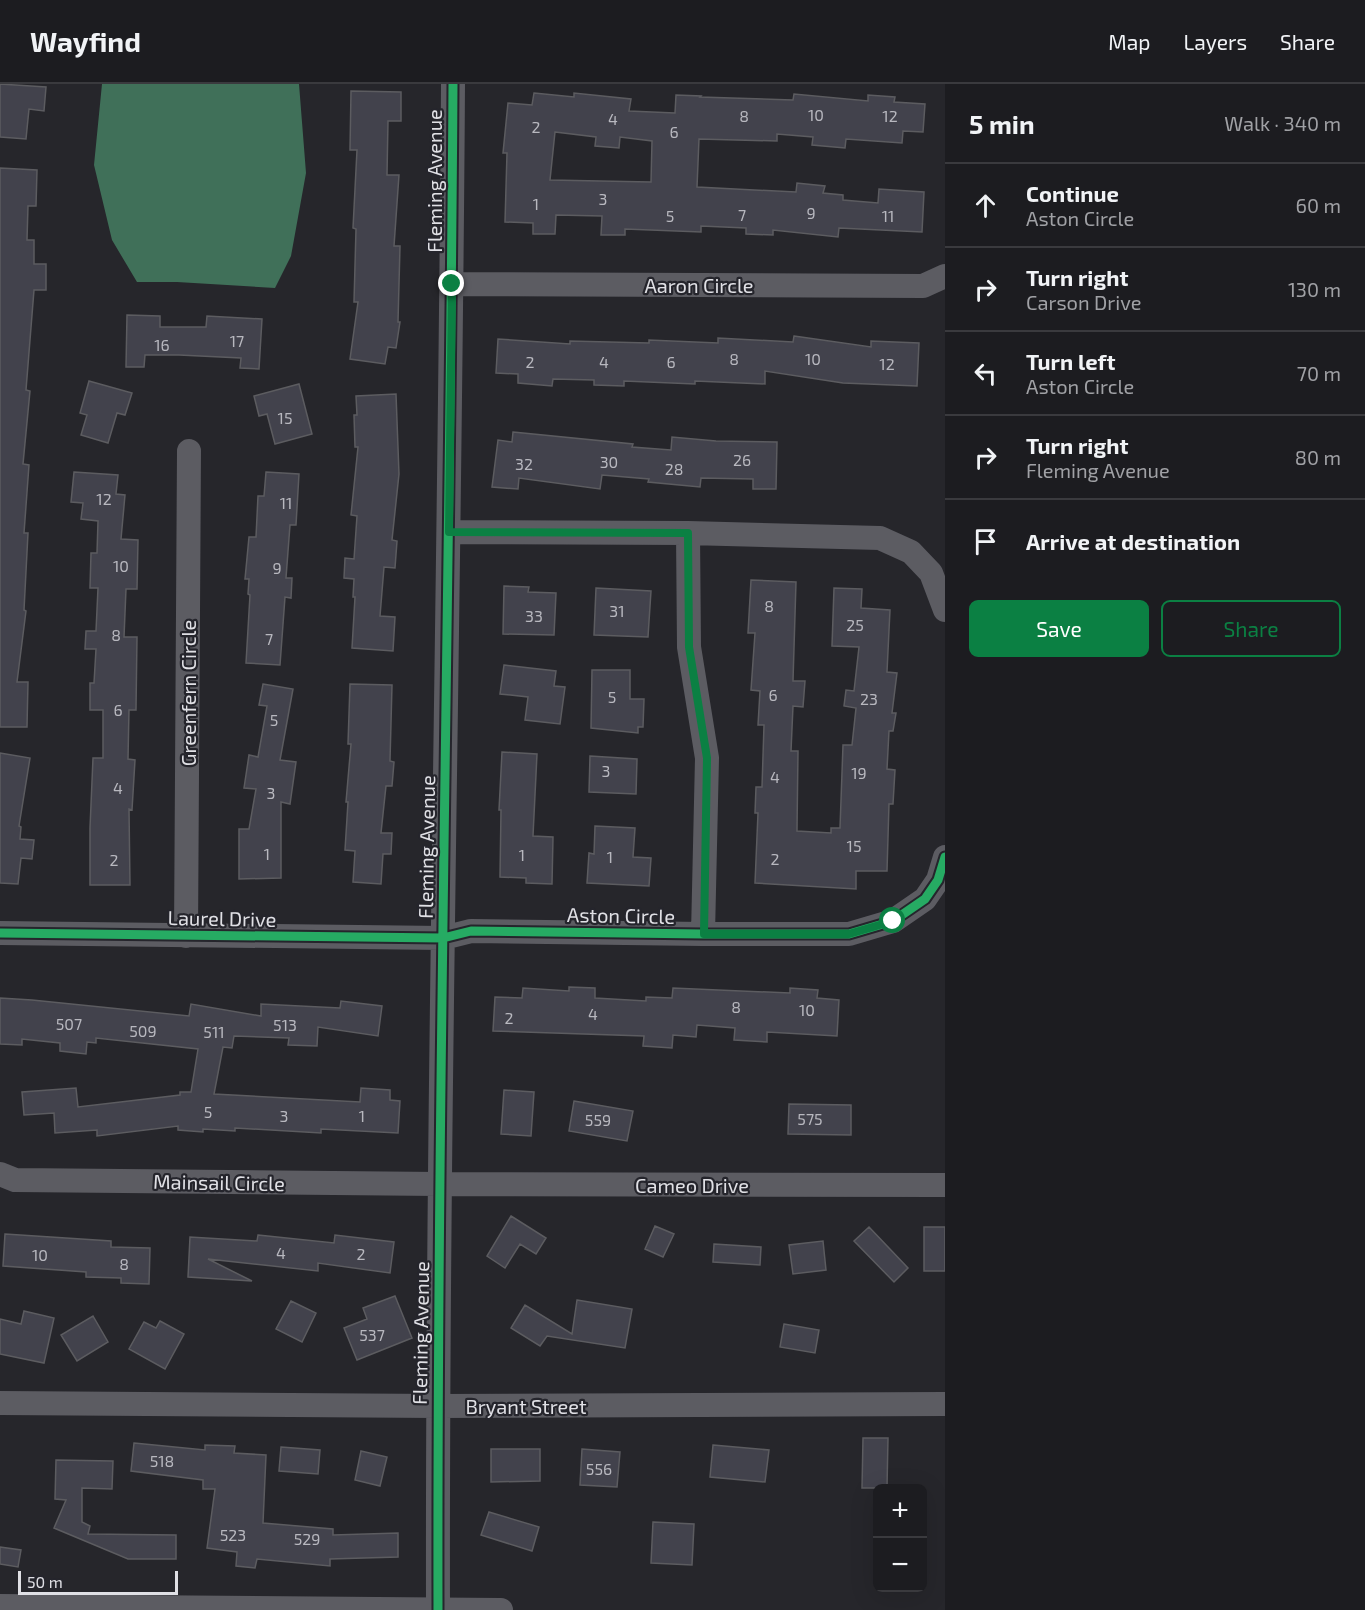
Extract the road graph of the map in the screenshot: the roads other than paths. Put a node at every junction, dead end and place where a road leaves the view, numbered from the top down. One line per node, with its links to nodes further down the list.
1 (453, 84): 3 (street, Fleming Avenue)
2 (945, 276): 3 (street, Aaron Circle)
3 (452, 284): 5 (street, Fleming Avenue)
4 (189, 451): 11 (street, Greenfern Circle)
5 (449, 532): 6 (street); 12 (street, Fleming Avenue)
6 (688, 533): 7 (street); 10 (street)
7 (945, 610)
8 (945, 857): 10 (street, Aston Circle)
9 (0, 933): 11 (street, Laurel Drive)
10 (704, 934): 12 (street, Aston Circle)
11 (186, 936): 12 (street, Laurel Drive)
12 (443, 938): 14 (street, Fleming Avenue)
13 (0, 1174): 14 (street, Mainsail Circle)
14 (440, 1184): 15 (street, Cameo Drive); 18 (street, Fleming Avenue)
15 (945, 1185)
16 (0, 1403): 18 (street, Bryant Street)
17 (945, 1404): 18 (street, Bryant Street)
18 (437, 1406): 20 (street, Fleming Avenue)
19 (0, 1606): 20 (street)
20 (438, 1609): 21 (street)
21 (501, 1610)

